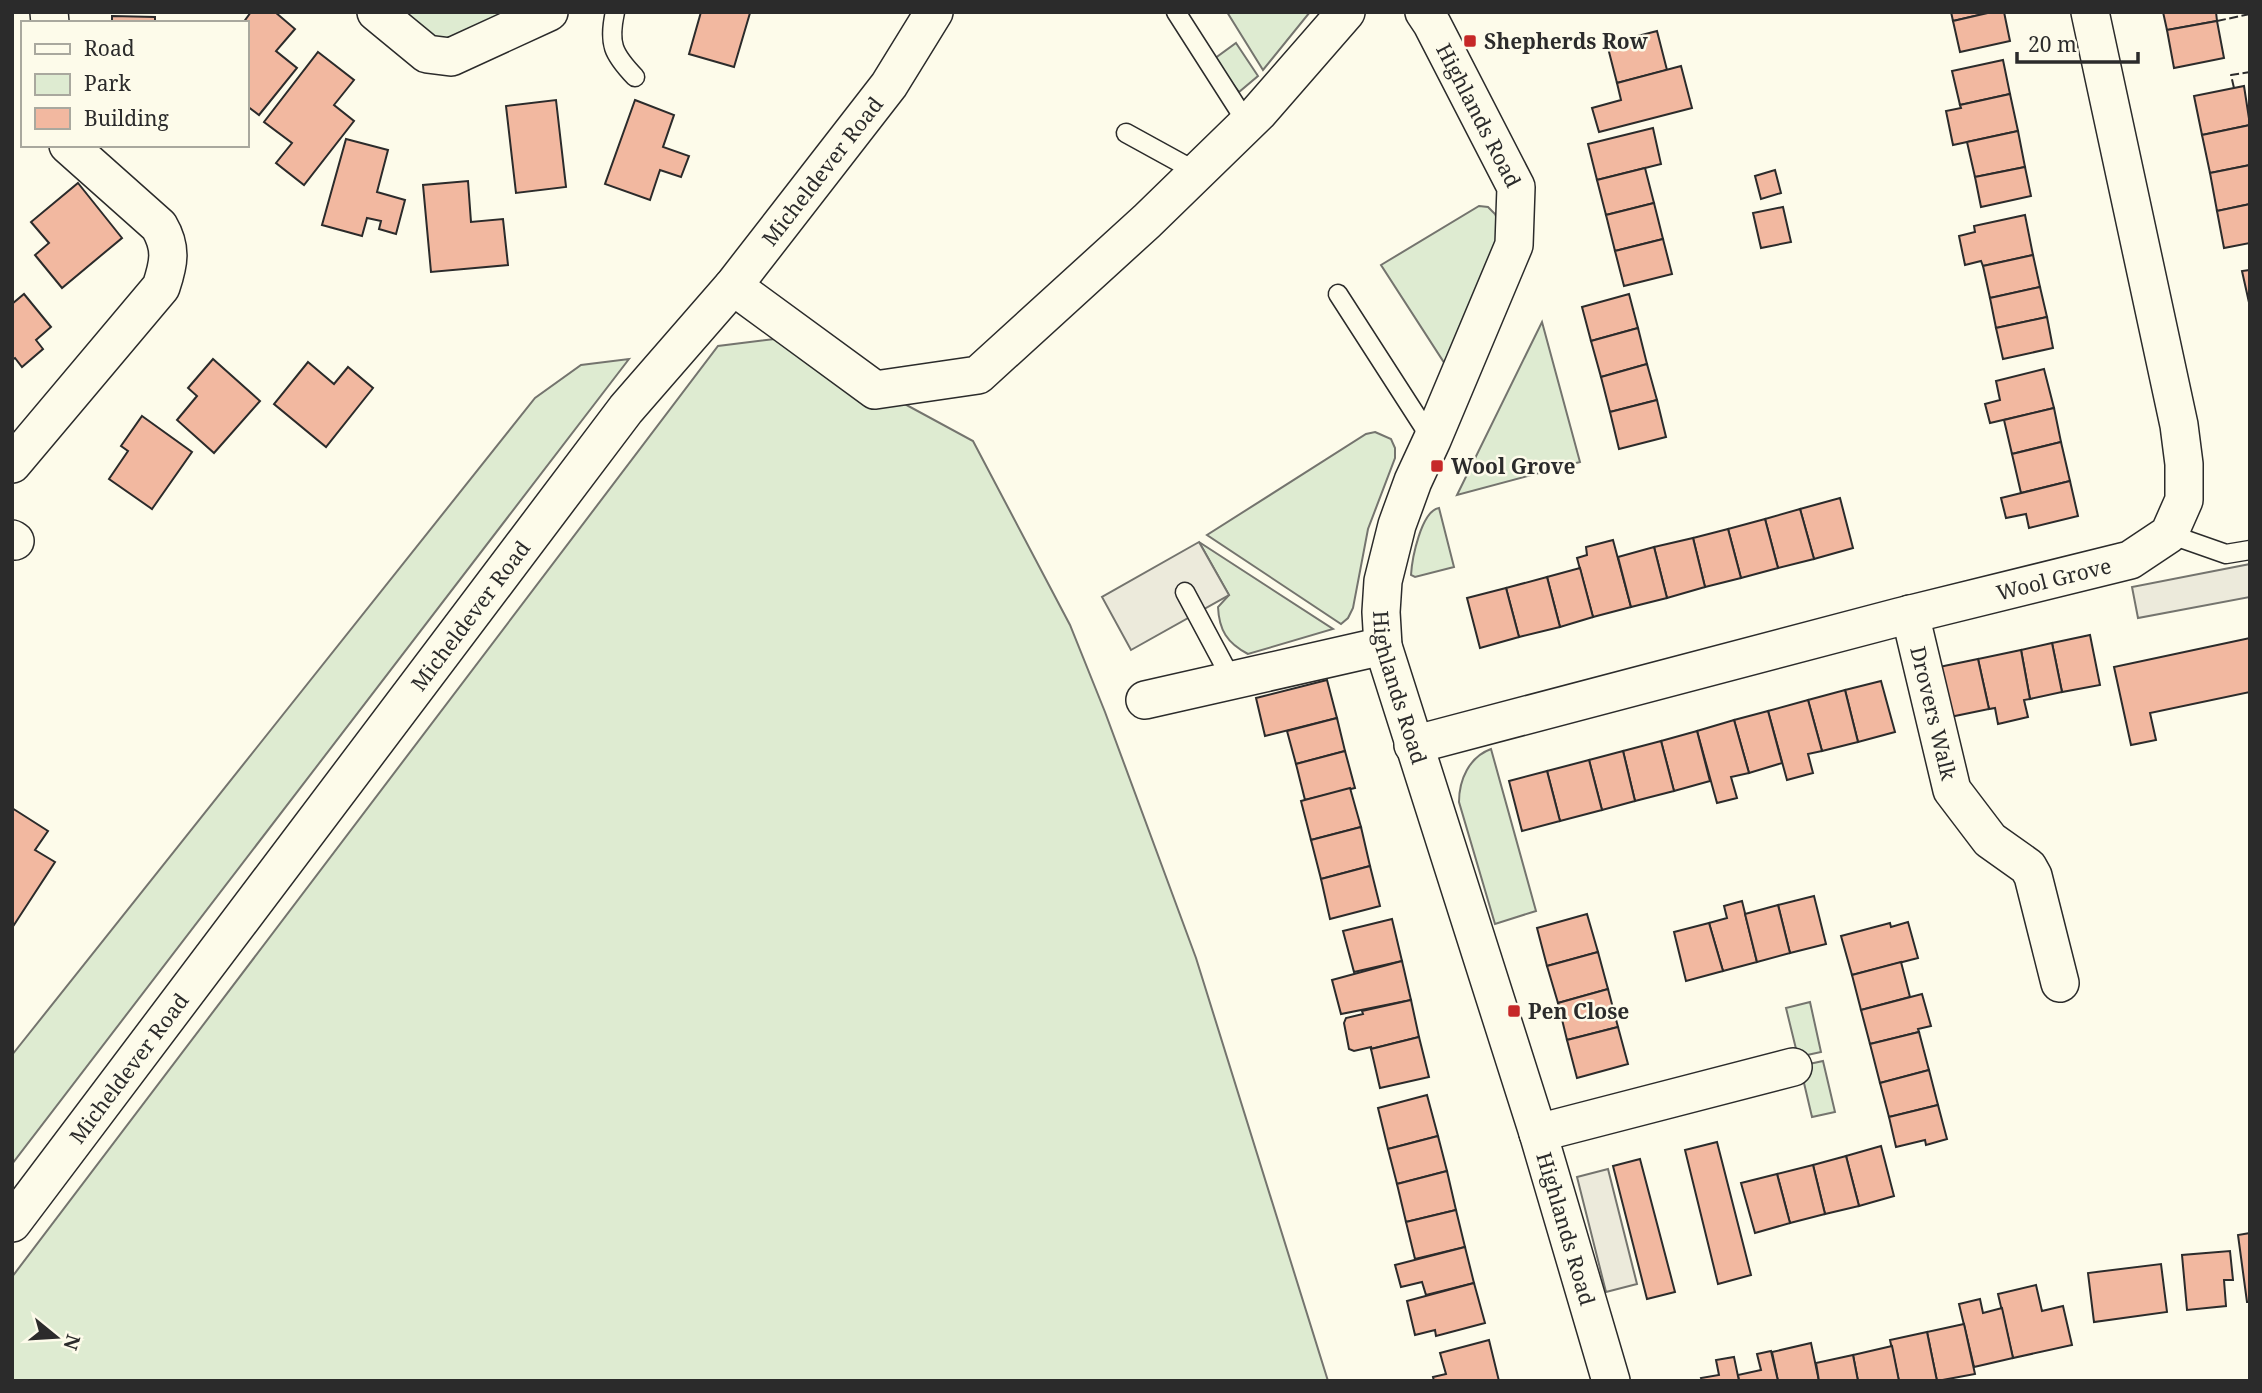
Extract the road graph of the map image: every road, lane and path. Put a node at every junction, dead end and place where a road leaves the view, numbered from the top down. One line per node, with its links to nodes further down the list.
1 (376, 12): 2 (street)
2 (549, 12)
3 (615, 12): 9 (lane)
4 (934, 12): 14 (street, Micheldever Road)
5 (1175, 12): 10 (lane)
6 (1346, 12): 10 (street)
7 (1424, 12): 16 (street, Highlands Road)
8 (2090, 12): 18 (street)
9 (635, 76)
10 (1247, 123): 13 (street)
11 (1126, 133): 13 (lane)
12 (70, 147): 17 (street)
13 (1197, 172): 14 (street)
14 (733, 286): 29 (street, Micheldever Road)
15 (1338, 295): 16 (lane)
16 (1432, 440): 22 (street, Highlands Road)
17 (12, 464)
18 (2169, 534): 19 (lane); 21 (street, Wool Grove)
19 (2250, 550)
20 (1185, 592): 23 (lane)
21 (1910, 614): 25 (street, Wool Grove); 26 (street, Drovers Walk)
22 (1383, 646): 23 (street); 25 (street, Highlands Road)
23 (1232, 680): 24 (street)
24 (1144, 700)
25 (1413, 745): 28 (street, Highlands Road)
26 (2060, 983)
27 (1793, 1067): 28 (street)
28 (1538, 1133): 30 (street, Highlands Road)
29 (12, 1223)
30 (1611, 1381)

